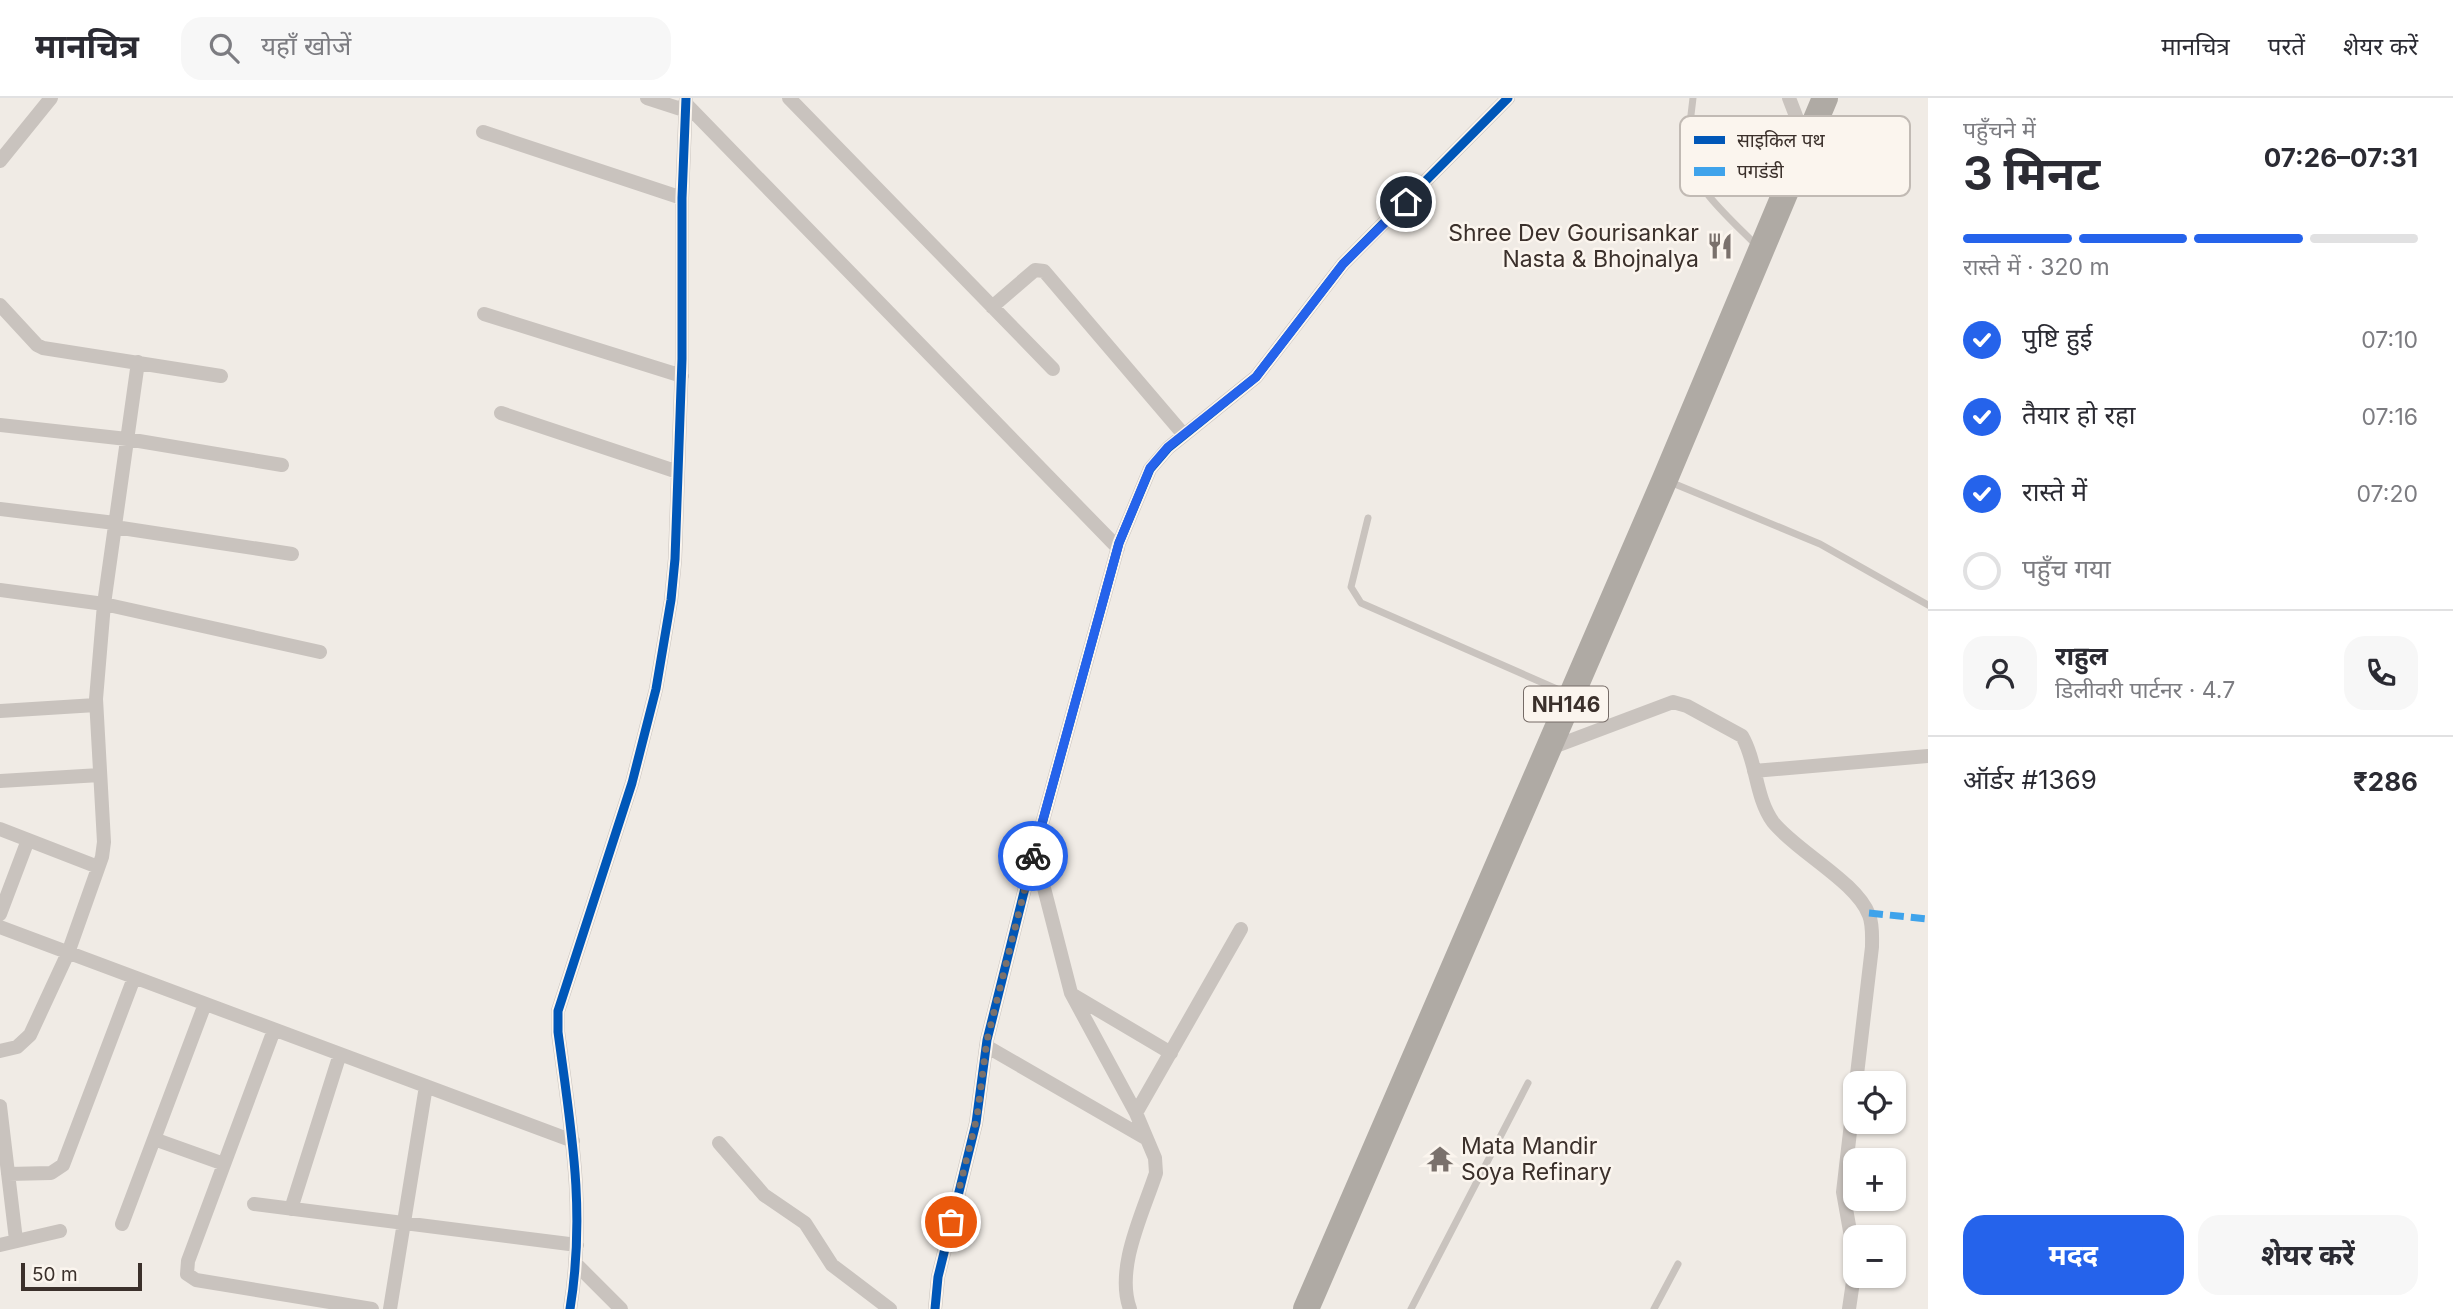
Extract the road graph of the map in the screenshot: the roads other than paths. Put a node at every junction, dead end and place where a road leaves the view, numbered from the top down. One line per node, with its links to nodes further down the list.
1 (51, 98): 13 (street)
2 (647, 98): 8 (street)
3 (789, 98): 19 (street)
4 (1508, 98): 27 (street)
5 (1693, 98): 9 (lane)
6 (1789, 98): 10 (street)
7 (1825, 98): 11 (highway, NH146)
8 (685, 104): 16 (street); 35 (street)
9 (1692, 116)
10 (1796, 116)
11 (1818, 116)
12 (483, 132): 16 (street)
13 (0, 161)
14 (1711, 196): 17 (lane)
15 (1784, 196): 17 (highway, NH146)
16 (682, 198): 24 (street)
17 (1761, 251): 31 (highway, NH146)
18 (0, 305): 21 (street)
19 (992, 307): 22 (street); 27 (street)
20 (484, 314): 24 (street)
21 (138, 362): 23 (street); 28 (street)
22 (1053, 369)
23 (221, 376)
24 (681, 376): 30 (street)
25 (501, 413): 30 (street)
26 (0, 425): 28 (street)
27 (1184, 435): 35 (street)
28 (127, 439): 29 (street); 34 (street)
29 (282, 465)
30 (678, 472): 73 (street)
31 (1665, 479): 39 (lane); 41 (highway, NH146)
32 (0, 509): 34 (street)
33 (1368, 518): 41 (lane)
34 (115, 525): 36 (street); 38 (street)
35 (1118, 548): 51 (street)
36 (292, 554)
37 (0, 590): 38 (street)
38 (104, 604): 40 (street); 42 (street)
39 (1928, 605)
40 (320, 652)
41 (1570, 695): 44 (highway, NH146)
42 (96, 705): 43 (street); 47 (street)
43 (0, 711)
44 (1546, 749): 46 (street); 96 (highway, NH146)
45 (1928, 756): 46 (street)
46 (1754, 771): 65 (street)
47 (100, 775): 48 (street); 52 (street)
48 (0, 781)
49 (0, 829): 50 (street)
50 (28, 840): 52 (street); 53 (street)
51 (1034, 852): 58 (street); 61 (street)
52 (98, 867): 56 (street)
53 (0, 914)
54 (0, 928): 56 (street)
55 (1241, 929): 63 (street)
56 (68, 953): 57 (street); 62 (street)
57 (134, 978): 59 (street); 76 (street)
58 (1071, 993): 63 (street); 69 (street)
59 (205, 1004): 60 (street); 71 (street)
60 (274, 1030): 64 (street); 75 (street)
61 (986, 1046): 72 (street); 94 (street)
62 (0, 1051)
63 (1171, 1053): 69 (street)
64 (340, 1054): 67 (street); 78 (street)
65 (1857, 1071)
66 (1528, 1083): 97 (lane)
67 (426, 1086): 73 (street); 79 (street)
68 (0, 1106): 76 (street)
69 (1136, 1113): 72 (street)
70 (1850, 1134): 81 (street)
71 (154, 1139): 75 (street); 80 (street)
72 (1147, 1139): 95 (street)
73 (573, 1141): 85 (street)
74 (719, 1143): 93 (street)
75 (224, 1164): 89 (street)
76 (8, 1174): 83 (street)
77 (254, 1204): 78 (street)
78 (291, 1209): 79 (street)
79 (404, 1222): 85 (street); 90 (street)
80 (122, 1224)
81 (1849, 1225)
82 (60, 1231): 83 (street)
83 (16, 1240): 84 (street)
84 (0, 1245)
85 (577, 1245): 86 (street)
86 (576, 1264): 91 (street); 92 (street)
87 (1678, 1264): 98 (lane)
88 (1852, 1288): 99 (street)
89 (372, 1309)
90 (390, 1309)
91 (570, 1309)
92 (621, 1309)
93 (890, 1309)
94 (935, 1309)
95 (1130, 1309)
96 (1306, 1309)
97 (1411, 1309)
98 (1654, 1309)
99 (1849, 1309)

